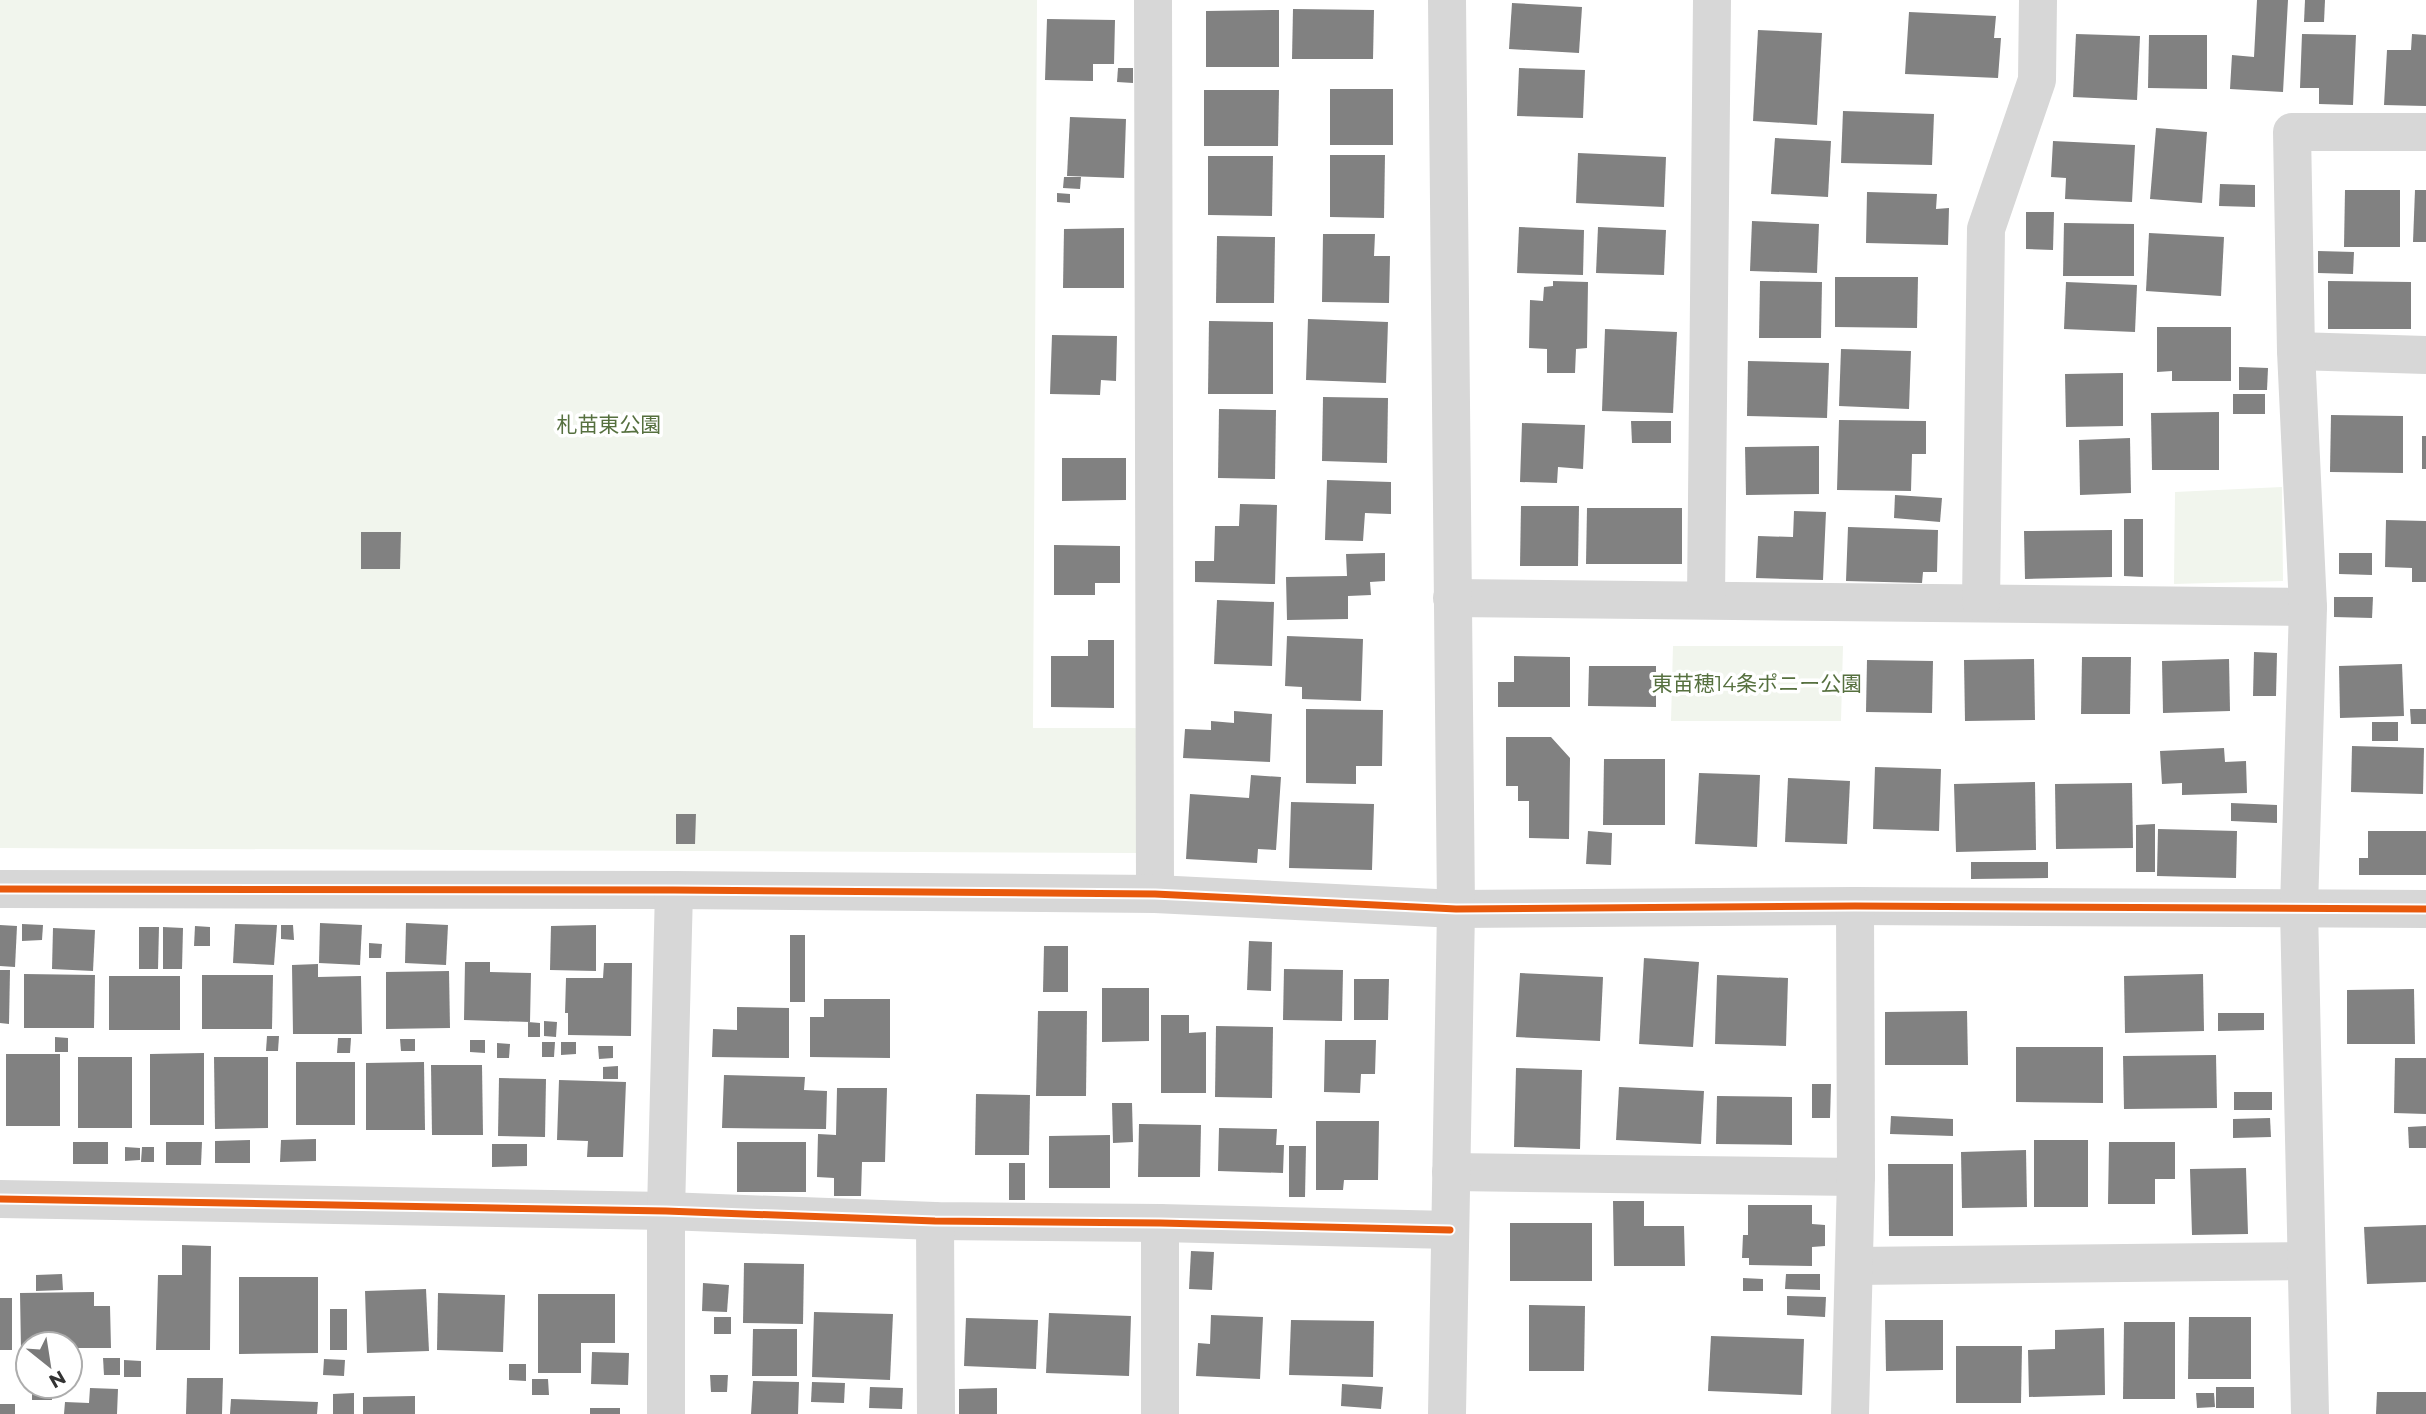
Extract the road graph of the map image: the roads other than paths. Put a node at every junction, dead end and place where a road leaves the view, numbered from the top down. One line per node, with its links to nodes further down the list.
1 (1153, 0): 14 (street)
2 (1447, 0): 8 (street)
3 (1712, 0): 9 (street)
4 (2038, 0): 10 (street)
5 (2426, 132): 6 (street)
6 (2296, 351): 7 (street); 11 (street)
7 (2426, 355)
8 (1452, 598): 9 (street); 17 (street)
9 (1706, 599): 10 (street)
10 (1981, 602): 11 (street)
11 (2308, 607): 16 (street)
12 (0, 889): 13 (street)
13 (674, 890): 14 (street); 22 (street)
14 (1155, 894): 17 (street)
15 (1855, 906): 16 (street); 17 (street); 20 (street)
16 (2300, 908): 18 (street); 26 (street)
17 (1456, 909): 19 (street)
18 (2426, 909)
19 (1451, 1172): 20 (street); 25 (street)
20 (1856, 1177): 27 (street)
21 (0, 1199): 22 (street)
22 (666, 1211): 23 (street); 28 (street)
23 (935, 1221): 24 (street); 29 (street)
24 (1160, 1223): 25 (street); 30 (street)
25 (1450, 1230): 31 (street)
26 (2306, 1262): 27 (street); 33 (street)
27 (1855, 1266): 32 (street)
28 (666, 1414)
29 (936, 1414)
30 (1160, 1414)
31 (1447, 1414)
32 (1850, 1414)
33 (2310, 1414)

